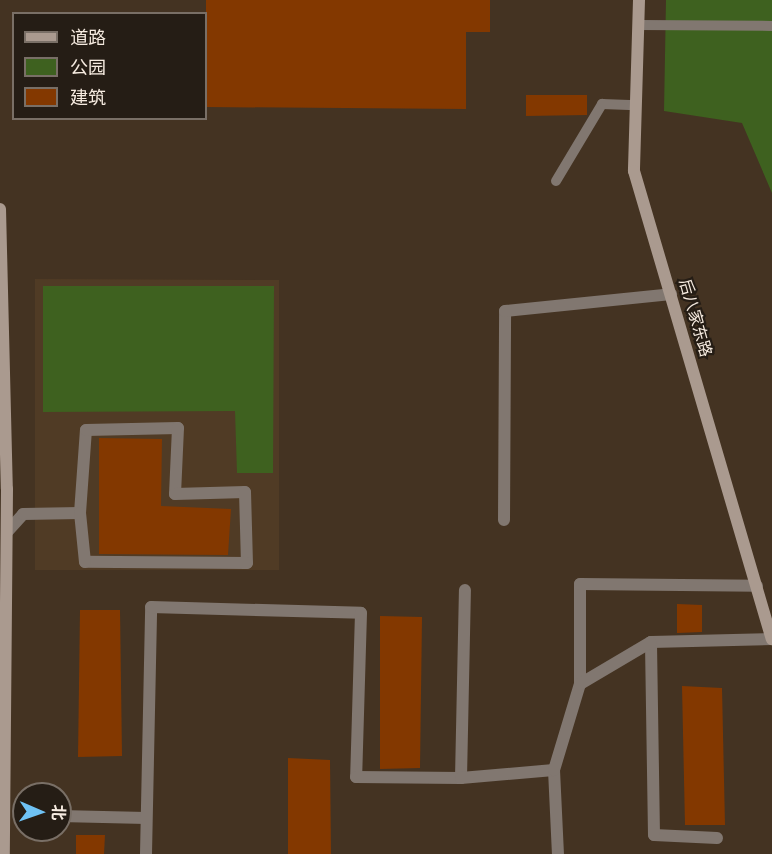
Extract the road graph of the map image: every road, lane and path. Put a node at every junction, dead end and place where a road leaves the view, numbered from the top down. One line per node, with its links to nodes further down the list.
1 (639, 0): 2 (street, 后八家东路)
2 (639, 25): 3 (lane); 4 (street, 后八家东路)
3 (772, 26)
4 (636, 105): 5 (lane); 7 (street, 后八家东路)
5 (556, 181)
6 (0, 209): 10 (street)
7 (671, 294): 9 (street); 11 (street, 后八家东路)
8 (80, 513): 8 (street); 10 (street)
9 (504, 520)
10 (7, 532): 21 (street)
11 (757, 586): 13 (street, 后八家东路); 15 (street)
12 (465, 590): 17 (street)
13 (772, 639): 14 (street)
14 (651, 642): 15 (street); 20 (street)
15 (580, 684): 16 (street)
16 (554, 770): 17 (street); 23 (street)
17 (461, 778): 19 (street)
18 (72, 816): 19 (street)
19 (146, 818): 22 (street)
20 (717, 838)
21 (4, 854)
22 (146, 854)
23 (558, 854)

